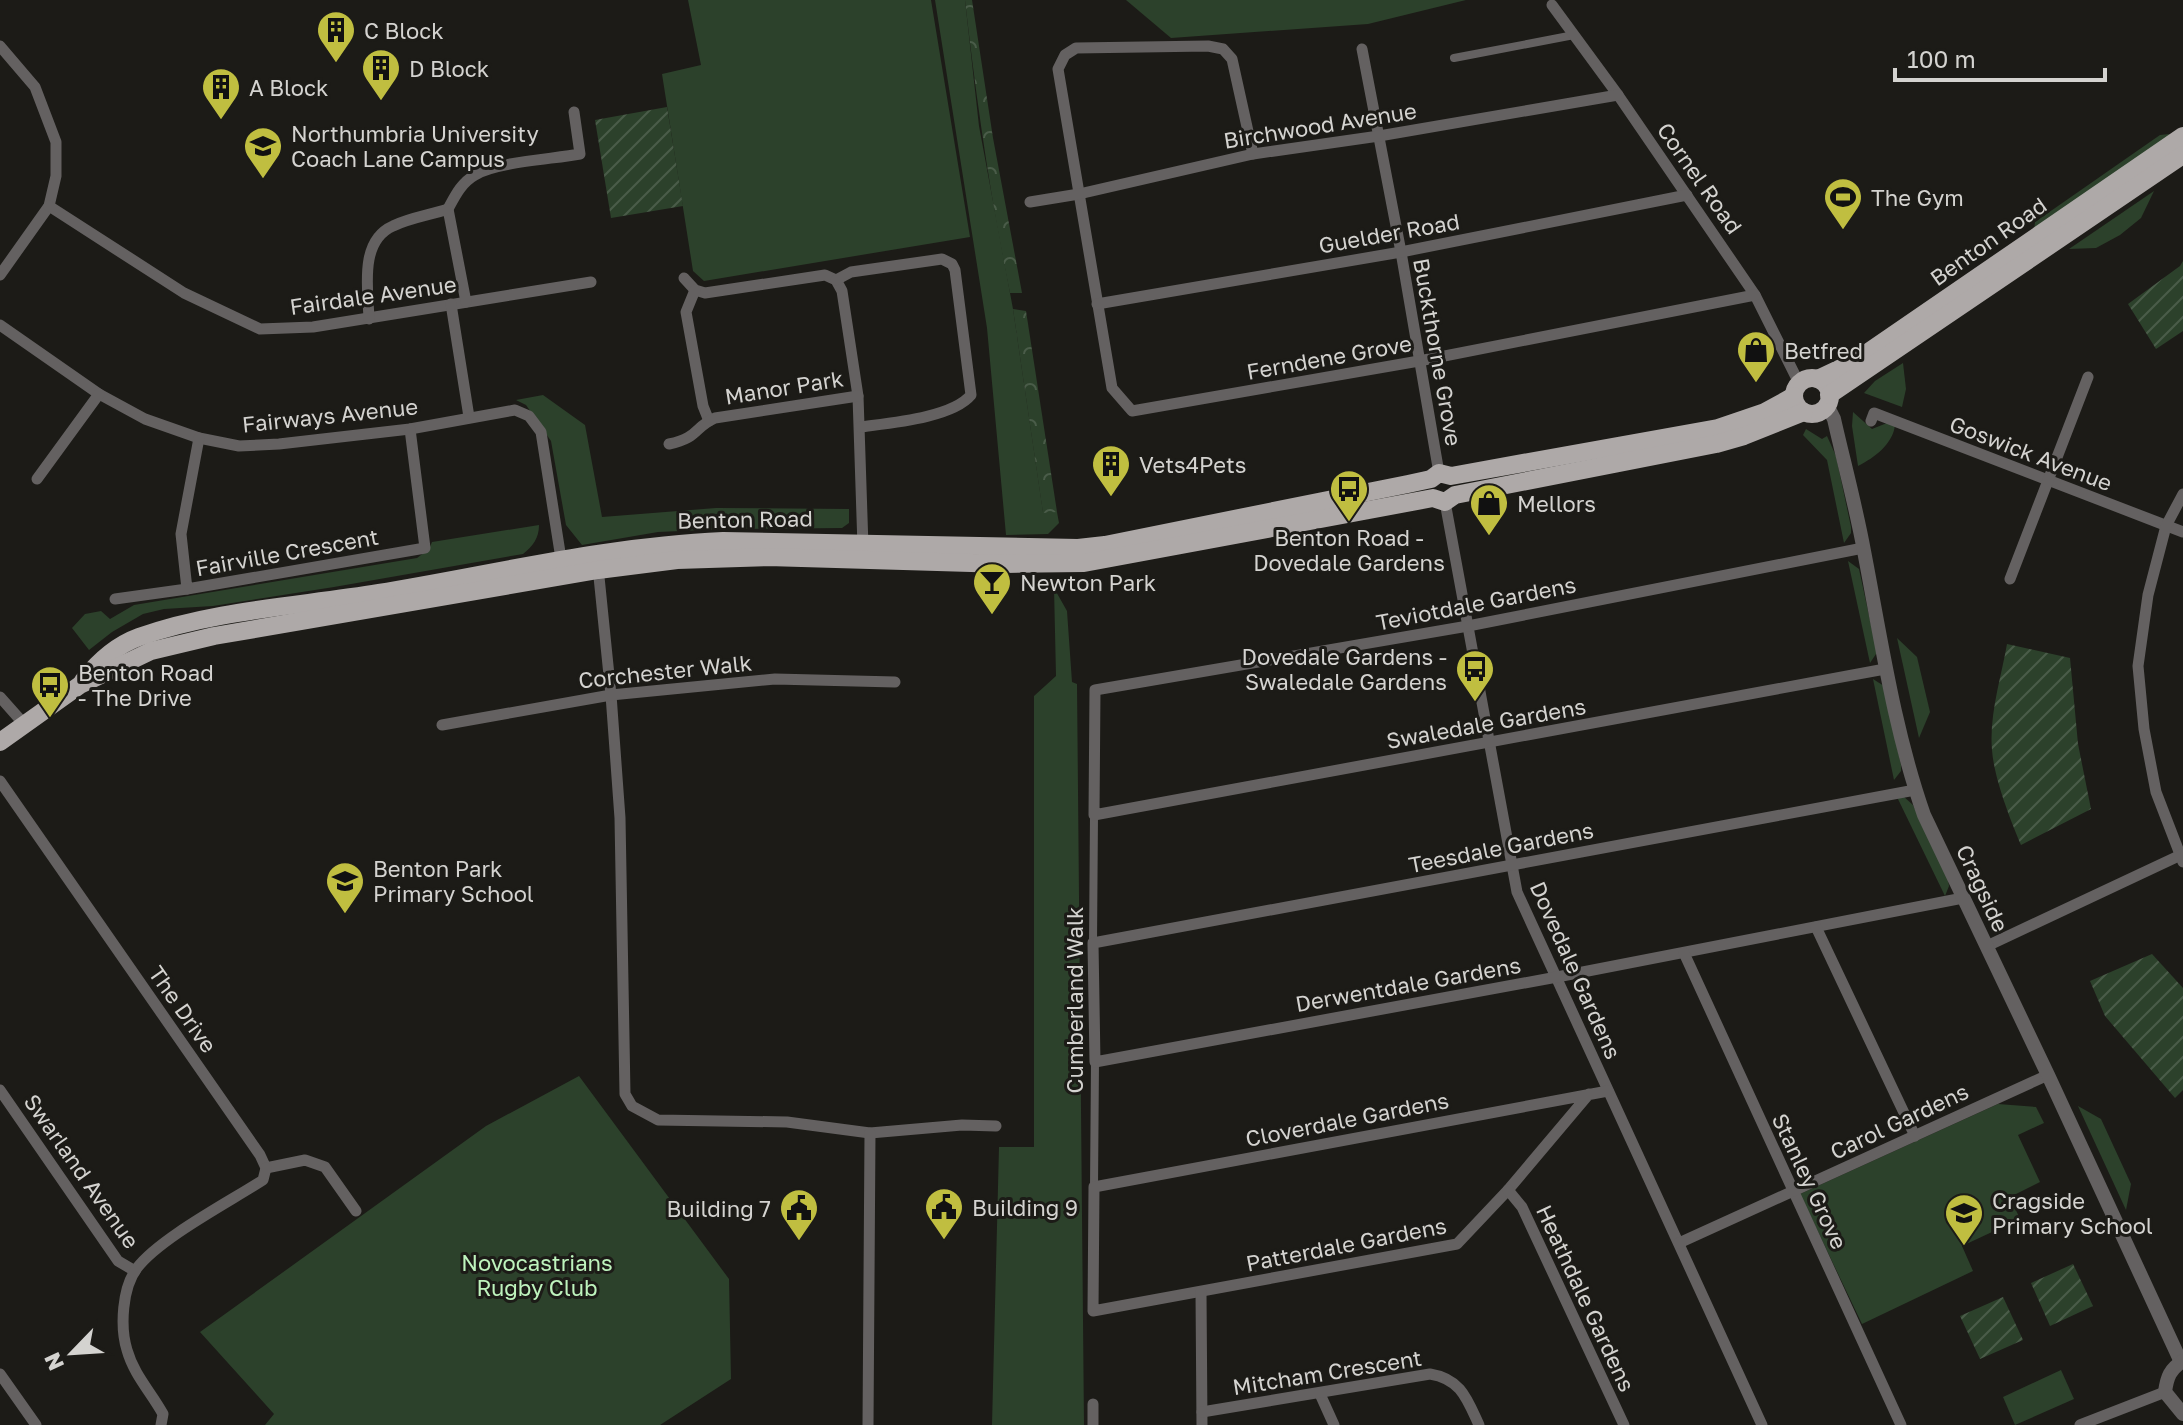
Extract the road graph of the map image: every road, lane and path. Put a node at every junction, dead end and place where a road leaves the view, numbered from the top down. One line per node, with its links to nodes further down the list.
1 (1552, 5): 2 (street, Cornel Road)
2 (1574, 35): 5 (street); 6 (street, Cornel Road)
3 (0, 47): 15 (street)
4 (1362, 49): 8 (street, Buckthorne Grove)
5 (1454, 58)
6 (1618, 95): 8 (street, Birchwood Avenue); 13 (street, Cornel Road)
7 (574, 112): 16 (street)
8 (1379, 136): 10 (street, Birchwood Avenue); 17 (street, Buckthorne Grove)
9 (2183, 136): 31 (main road, Benton Road)
10 (1253, 154): 12 (street, Birchwood Avenue); 12 (street, Ferndene Grove)
11 (2183, 155): 35 (main road, Benton Road)
12 (1079, 194): 14 (street, Birchwood Avenue); 26 (street, Ferndene Grove)
13 (1687, 195): 17 (street, Guelder Road); 23 (street, Cornel Road)
14 (1030, 202)
15 (49, 206): 18 (street); 27 (street, Fairdale Avenue)
16 (448, 209): 24 (street); 27 (street)
17 (1401, 252): 26 (street, Guelder Road); 29 (street, Buckthorne Grove)
18 (0, 275)
19 (684, 278): 22 (street)
20 (836, 280): 22 (street); 34 (street, Manor Park); 40 (street)
21 (591, 282): 24 (street, Fairdale Avenue)
22 (695, 290): 38 (street, Manor Park)
23 (1755, 295): 29 (street, Ferndene Grove); 32 (street, Cornel Road)
24 (466, 302): 25 (street, Fairdale Avenue)
25 (451, 304): 27 (street, Fairdale Avenue); 37 (street)
26 (1097, 304): 29 (street, Ferndene Grove)
27 (369, 319)
28 (1, 328): 33 (street, Fairways Avenue)
29 (1419, 361): 46 (street, Buckthorne Grove)
30 (2088, 377): 45 (street)
31 (1818, 379): 32 (main road); 35 (main road)
32 (1796, 390): 36 (main road); 46 (main road, Benton Road)
33 (99, 394): 42 (street, Fairways Avenue); 44 (street)
34 (858, 396): 38 (street, Manor Park); 40 (street, Manor Park)
35 (1828, 400): 36 (main road); 50 (street, Cragside)
36 (1804, 412): 46 (main road, Benton Road)
37 (469, 417): 41 (street, Fairways Avenue); 53 (street, Fairways Avenue)
38 (709, 421): 43 (street)
39 (1871, 421): 45 (street, Goswick Avenue)
40 (860, 427): 51 (street, Manor Park)
41 (410, 429): 42 (street, Fairways Avenue); 55 (street, Fairville Crescent)
42 (199, 438): 55 (street, Fairville Crescent)
43 (669, 444)
44 (37, 479)
45 (2048, 482): 48 (street, Goswick Avenue); 54 (street)
46 (1442, 487): 51 (main road, Benton Road); 57 (street, Dovedale Gardens)
47 (2183, 494): 48 (street)
48 (2166, 526): 49 (street, Goswick Avenue); 70 (street)
49 (2183, 532)
50 (1863, 548): 57 (street, Teviotdale Gardens); 58 (street, Cragside)
51 (862, 552): 52 (main road, Benton Road)
52 (597, 562): 53 (main road, Benton Road); 61 (street)
53 (562, 567): 63 (main road, Benton Road)
54 (2010, 579)
55 (187, 589): 56 (street)
56 (115, 599)
57 (1468, 626): 60 (street, Teviotdale Gardens); 66 (street, Dovedale Gardens)
58 (1885, 669): 66 (street, Swaledale Gardens); 68 (street, Cragside)
59 (895, 682): 61 (street, Corchester Walk)
60 (1095, 690): 69 (street, Cumberland Walk)
61 (611, 695): 64 (street, Corchester Walk); 84 (street)
62 (0, 697): 63 (street)
63 (24, 724): 65 (main road, Benton Road)
64 (442, 725)
65 (0, 742)
66 (1491, 743): 69 (street, Swaledale Gardens); 71 (street, Dovedale Gardens)
67 (0, 781): 86 (street, The Drive)
68 (1915, 790): 71 (street, Teesdale Gardens); 72 (street, Cragside)
69 (1094, 815): 74 (street, Cumberland Walk)
70 (2182, 857): 75 (street)
71 (1511, 866): 74 (street, Teesdale Gardens); 77 (street, Dovedale Gardens)
72 (1963, 898): 73 (street, Derwentdale Gardens); 75 (street, Cragside)
73 (1816, 927): 76 (street, Derwentdale Gardens); 85 (street)
74 (1093, 943): 78 (street, Cumberland Walk)
75 (1987, 946): 79 (street, Cragside)
76 (1684, 953): 77 (street, Derwentdale Gardens); 89 (street, Stanley Grove)
77 (1557, 977): 78 (street, Derwentdale Gardens); 81 (street, Dovedale Gardens)
78 (1095, 1062): 87 (street, Cumberland Walk)
79 (2048, 1075): 85 (street, Carol Gardens); 95 (street, Cragside)
80 (0, 1090): 92 (street, Swarland Avenue)
81 (1608, 1091): 82 (street, Cloverdale Gardens); 91 (street, Dovedale Gardens)
82 (1589, 1094): 87 (street, Cloverdale Gardens); 88 (street, Patterdale Gardens)
83 (996, 1126): 84 (street)
84 (870, 1133): 105 (street)
85 (1915, 1136): 89 (street, Carol Gardens)
86 (266, 1168): 90 (street); 92 (street)
87 (1094, 1187): 94 (street, Cumberland Walk)
88 (1508, 1190): 93 (street, Patterdale Gardens); 109 (street, Heathdale Gardens)
89 (1792, 1192): 91 (street, Carol Gardens); 110 (street, Stanley Grove)
90 (356, 1211)
91 (1679, 1243): 102 (street, Dovedale Gardens)
92 (135, 1271): 104 (street)
93 (1201, 1292): 94 (street, Patterdale Gardens); 101 (street)
94 (1093, 1311)
95 (2182, 1362): 97 (street)
96 (0, 1374): 103 (street)
97 (2165, 1392): 100 (street); 111 (street)
98 (1320, 1394): 101 (street, Mitcham Crescent); 107 (street); 108 (street, Mitcham Crescent)
99 (1093, 1404): 106 (street)
100 (2183, 1414)
101 (1202, 1419)
102 (1760, 1424)
103 (36, 1425)
104 (161, 1425)
105 (868, 1425)
106 (1093, 1425)
107 (1334, 1425)
108 (1479, 1425)
109 (1624, 1425)
110 (1901, 1425)
111 (2080, 1425)

